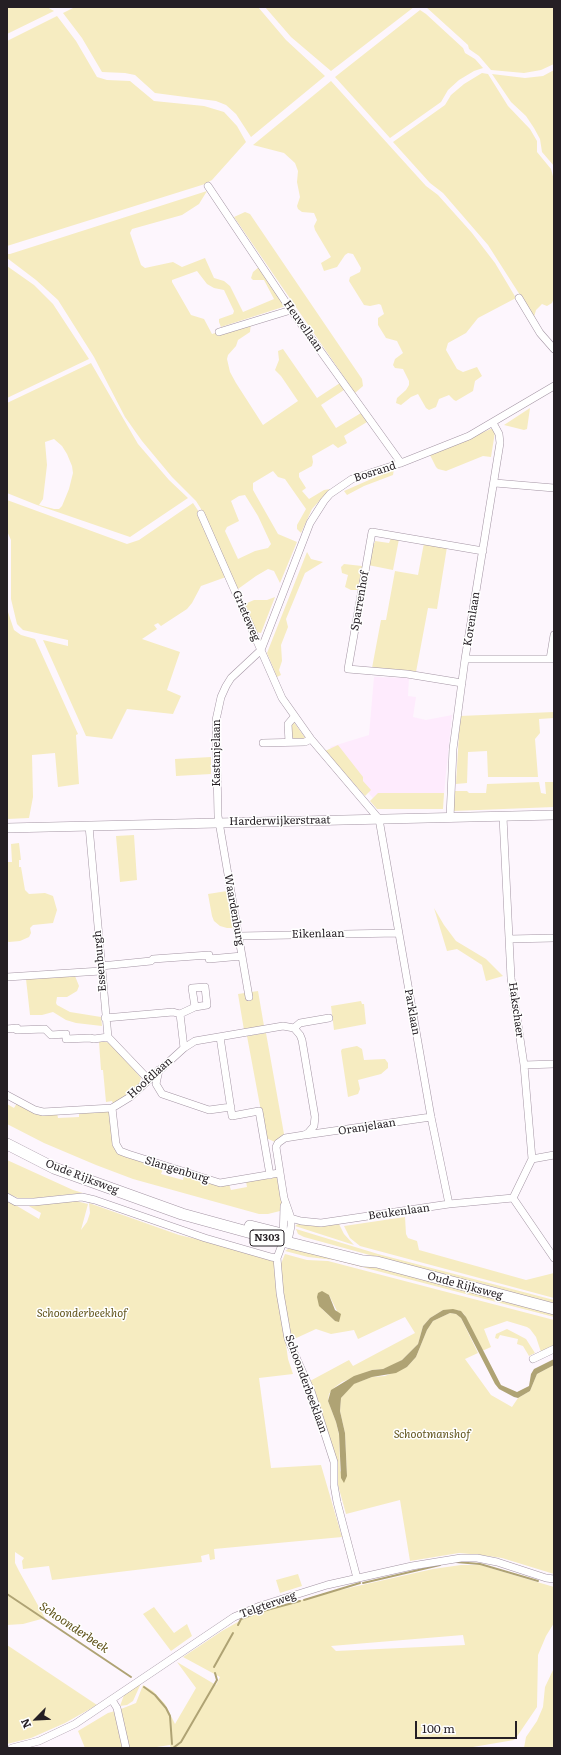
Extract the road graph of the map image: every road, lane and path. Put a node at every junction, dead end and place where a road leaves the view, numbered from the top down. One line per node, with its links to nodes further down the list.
1 (208, 186): 3 (street, Heuvellaan)
2 (519, 298): 5 (street)
3 (291, 310): 4 (street); 8 (street, Heuvellaan)
4 (219, 332)
5 (554, 349)
6 (554, 386): 7 (street, Bosrand)
7 (493, 423): 8 (street, Bosrand); 9 (street, Korenlaan)
8 (401, 463): 14 (street, Bosrand)
9 (495, 483): 10 (street); 12 (street, Korenlaan)
10 (554, 488)
11 (201, 514): 14 (street, Grieteweg)
12 (483, 551): 15 (street, Korenlaan); 17 (street, Sparrenhof)
13 (554, 635): 16 (street)
14 (261, 650): 18 (street, Grieteweg); 26 (street, Kastanjelaan)
15 (465, 659): 16 (street); 17 (street, Korenlaan)
16 (552, 659)
17 (462, 683): 24 (street, Korenlaan)
18 (294, 717): 19 (street, Grieteweg); 20 (street)
19 (311, 739): 20 (street); 25 (street, Grieteweg)
20 (289, 742): 21 (street)
21 (264, 743)
22 (554, 815): 23 (main road, Harderwijkerstraat)
23 (503, 817): 24 (main road, Harderwijkerstraat); 32 (street, Hakschaer)
24 (450, 818): 25 (main road, Harderwijkerstraat)
25 (378, 819): 26 (main road, Harderwijkerstraat); 29 (street, Parklaan)
26 (219, 822): 27 (main road, Harderwijkerstraat); 30 (street, Waardenburg)
27 (89, 826): 28 (main road, Harderwijkerstraat); 34 (street, Essenburgh)
28 (7, 828)
29 (398, 933): 30 (street, Eikenlaan); 53 (street, Parklaan)
30 (239, 936): 33 (street, Waardenburg)
31 (554, 938): 32 (street)
32 (509, 939): 47 (street, Hakschaer)
33 (242, 956): 34 (street); 36 (street, Waardenburg)
34 (101, 969): 35 (street); 39 (street, Essenburgh)
35 (7, 977)
36 (249, 997)
37 (195, 1007): 38 (street)
38 (180, 1014): 39 (street); 45 (street)
39 (105, 1018): 43 (street, Essenburgh)
40 (328, 1018): 41 (street, Hoofdlaan)
41 (294, 1028): 44 (street, Hoofdlaan); 54 (street)
42 (7, 1029): 43 (street)
43 (108, 1037): 49 (street)
44 (220, 1037): 45 (street, Hoofdlaan); 51 (street)
45 (184, 1048): 48 (street, Hoofdlaan)
46 (554, 1064): 47 (street)
47 (524, 1065): 57 (street, Hakschaer)
48 (159, 1070): 49 (street, Hoofdlaan); 51 (street)
49 (149, 1080): 52 (street, Hoofdlaan)
50 (7, 1094): 52 (street, Hoofdlaan)
51 (231, 1107): 59 (street)
52 (112, 1108): 59 (street, Slangenburg)
53 (431, 1117): 54 (street, Oranjelaan); 62 (street, Parklaan)
54 (304, 1135): 58 (street)
55 (7, 1144): 64 (main road, Oude Rijksweg / N303)
56 (554, 1155): 57 (street)
57 (532, 1159): 61 (street)
58 (279, 1173): 59 (street, Slangenburg); 63 (street)
59 (270, 1175)
60 (7, 1197): 65 (street)
61 (513, 1198): 62 (street, Beukenlaan); 66 (street)
62 (449, 1204): 63 (street, Beukenlaan)
63 (288, 1217): 64 (street)
64 (285, 1237): 65 (street, Schoonderbeeklaan); 67 (main road, Oude Rijksweg / N303)
65 (277, 1258): 70 (street, Schoonderbeeklaan)
66 (554, 1258)
67 (554, 1308)
68 (554, 1349): 69 (street)
69 (533, 1359)
70 (357, 1578): 71 (street, Telgterweg); 72 (street, Telgterweg)
71 (554, 1579)
72 (112, 1700): 73 (street, Telgterweg); 74 (street)
73 (12, 1748)
74 (126, 1748)

